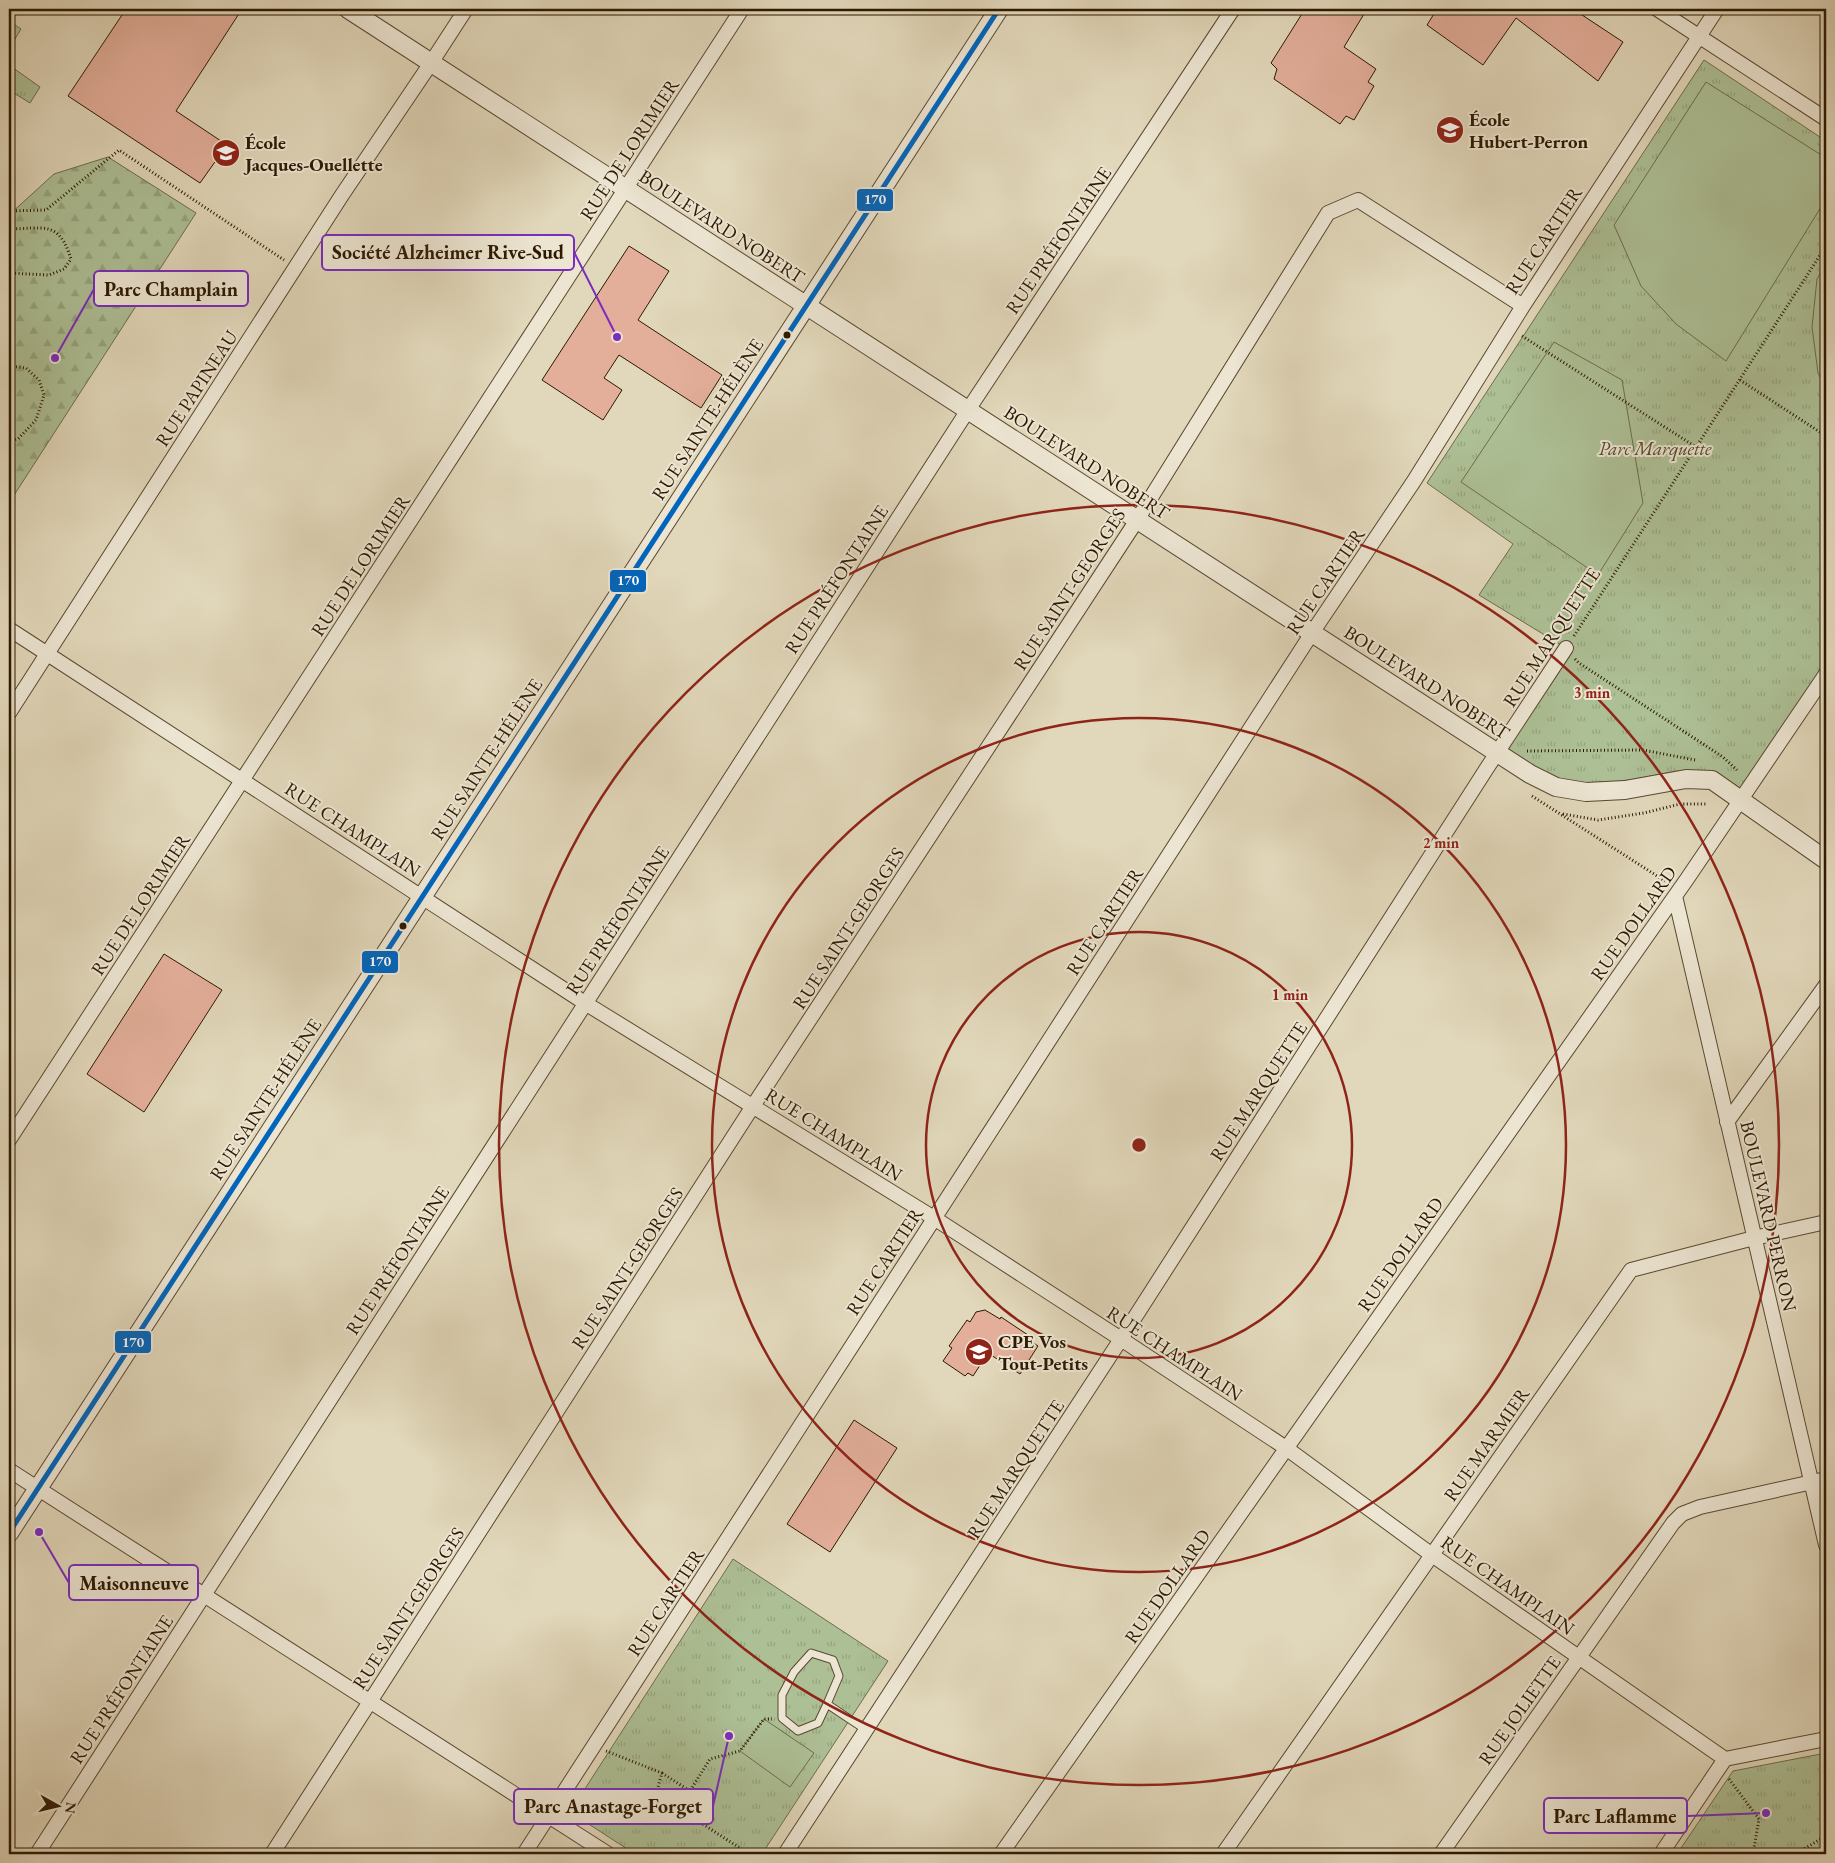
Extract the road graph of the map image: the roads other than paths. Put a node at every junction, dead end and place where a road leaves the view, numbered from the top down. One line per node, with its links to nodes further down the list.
1 (348, 9): 9 (street, BOULEVARD NOBERT)
2 (466, 9): 9 (street, RUE PAPINEAU)
3 (742, 9): 11 (street, RUE DE LORIMIER)
4 (999, 9): 12 (street, RUE SAINTE-HÉLÈNE)
5 (1233, 9): 14 (street, RUE PRÉFONTAINE)
6 (1657, 9): 8 (street)
7 (1716, 9): 8 (street, RUE CARTIER)
8 (1699, 36): 10 (street); 13 (street, RUE CARTIER)
9 (431, 63): 11 (street, BOULEVARD NOBERT); 19 (street, RUE PAPINEAU)
10 (1826, 119)
11 (626, 189): 12 (street, BOULEVARD NOBERT); 23 (street, RUE DE LORIMIER)
12 (806, 305): 14 (street, BOULEVARD NOBERT); 27 (street, RUE SAINTE-HÉLÈNE)
13 (1523, 306): 15 (street, RUE SAINT-GEORGES); 17 (street, RUE CARTIER)
14 (968, 410): 15 (street, BOULEVARD NOBERT); 29 (street, RUE PRÉFONTAINE)
15 (1137, 520): 17 (street, BOULEVARD NOBERT); 30 (street, RUE SAINT-GEORGES)
16 (9, 629): 19 (street, RUE CHAMPLAIN)
17 (1312, 633): 22 (street, BOULEVARD NOBERT); 33 (street, RUE CARTIER)
18 (1566, 648): 22 (street, RUE MARQUETTE)
19 (47, 654): 21 (street, RUE PAPINEAU); 23 (street, RUE CHAMPLAIN)
20 (1826, 674): 24 (street, RUE DOLLARD)
21 (9, 713)
22 (1497, 753): 24 (street, BOULEVARD NOBERT); 36 (street, RUE MARQUETTE)
23 (243, 780): 27 (street, RUE CHAMPLAIN); 32 (street, RUE DE LORIMIER)
24 (1740, 800): 25 (street, BOULEVARD NOBERT); 26 (street, RUE DOLLARD)
25 (1826, 860)
26 (1675, 896): 31 (street, BOULEVARD PERRON); 37 (street, RUE DOLLARD)
27 (422, 897): 29 (street, RUE CHAMPLAIN); 41 (street, RUE SAINTE-HÉLÈNE)
28 (1826, 985): 31 (street)
29 (585, 1003): 30 (street, RUE CHAMPLAIN); 45 (street, RUE PRÉFONTAINE)
30 (754, 1106): 33 (street, RUE CHAMPLAIN); 47 (street, RUE SAINT-GEORGES)
31 (1728, 1122): 35 (street, BOULEVARD PERRON)
32 (9, 1140)
33 (934, 1218): 36 (street, RUE CHAMPLAIN); 52 (street, RUE CARTIER)
34 (1826, 1222): 35 (street, RUE MARMIER)
35 (1754, 1238): 40 (street, BOULEVARD PERRON); 44 (street, RUE MARMIER)
36 (1121, 1339): 37 (street, RUE CHAMPLAIN); 49 (street, RUE MARQUETTE)
37 (1286, 1448): 44 (street, RUE CHAMPLAIN); 58 (street, RUE DOLLARD)
38 (9, 1470): 41 (street)
39 (1826, 1479): 40 (street, RUE JOLIETTE)
40 (1812, 1483): 43 (street, BOULEVARD PERRON); 46 (street, RUE JOLIETTE)
41 (37, 1488): 42 (street, RUE SAINTE-HÉLÈNE); 45 (street)
42 (9, 1533)
43 (1826, 1545)
44 (1432, 1555): 46 (street, RUE CHAMPLAIN); 59 (street, RUE MARMIER)
45 (204, 1595): 47 (street); 53 (street, RUE PRÉFONTAINE)
46 (1579, 1658): 51 (street, RUE CHAMPLAIN); 60 (street, RUE JOLIETTE)
47 (370, 1702): 52 (street); 54 (street, RUE SAINT-GEORGES)
48 (827, 1704): 48 (lane); 49 (lane)
49 (867, 1730): 57 (street, RUE MARQUETTE)
50 (1826, 1739): 51 (street)
51 (1722, 1763): 61 (street)
52 (549, 1816): 55 (street, RUE CARTIER); 56 (street)
53 (37, 1854)
54 (272, 1854)
55 (524, 1854)
56 (608, 1854)
57 (785, 1854)
58 (1001, 1854)
59 (1223, 1854)
60 (1441, 1854)
61 (1661, 1854)

